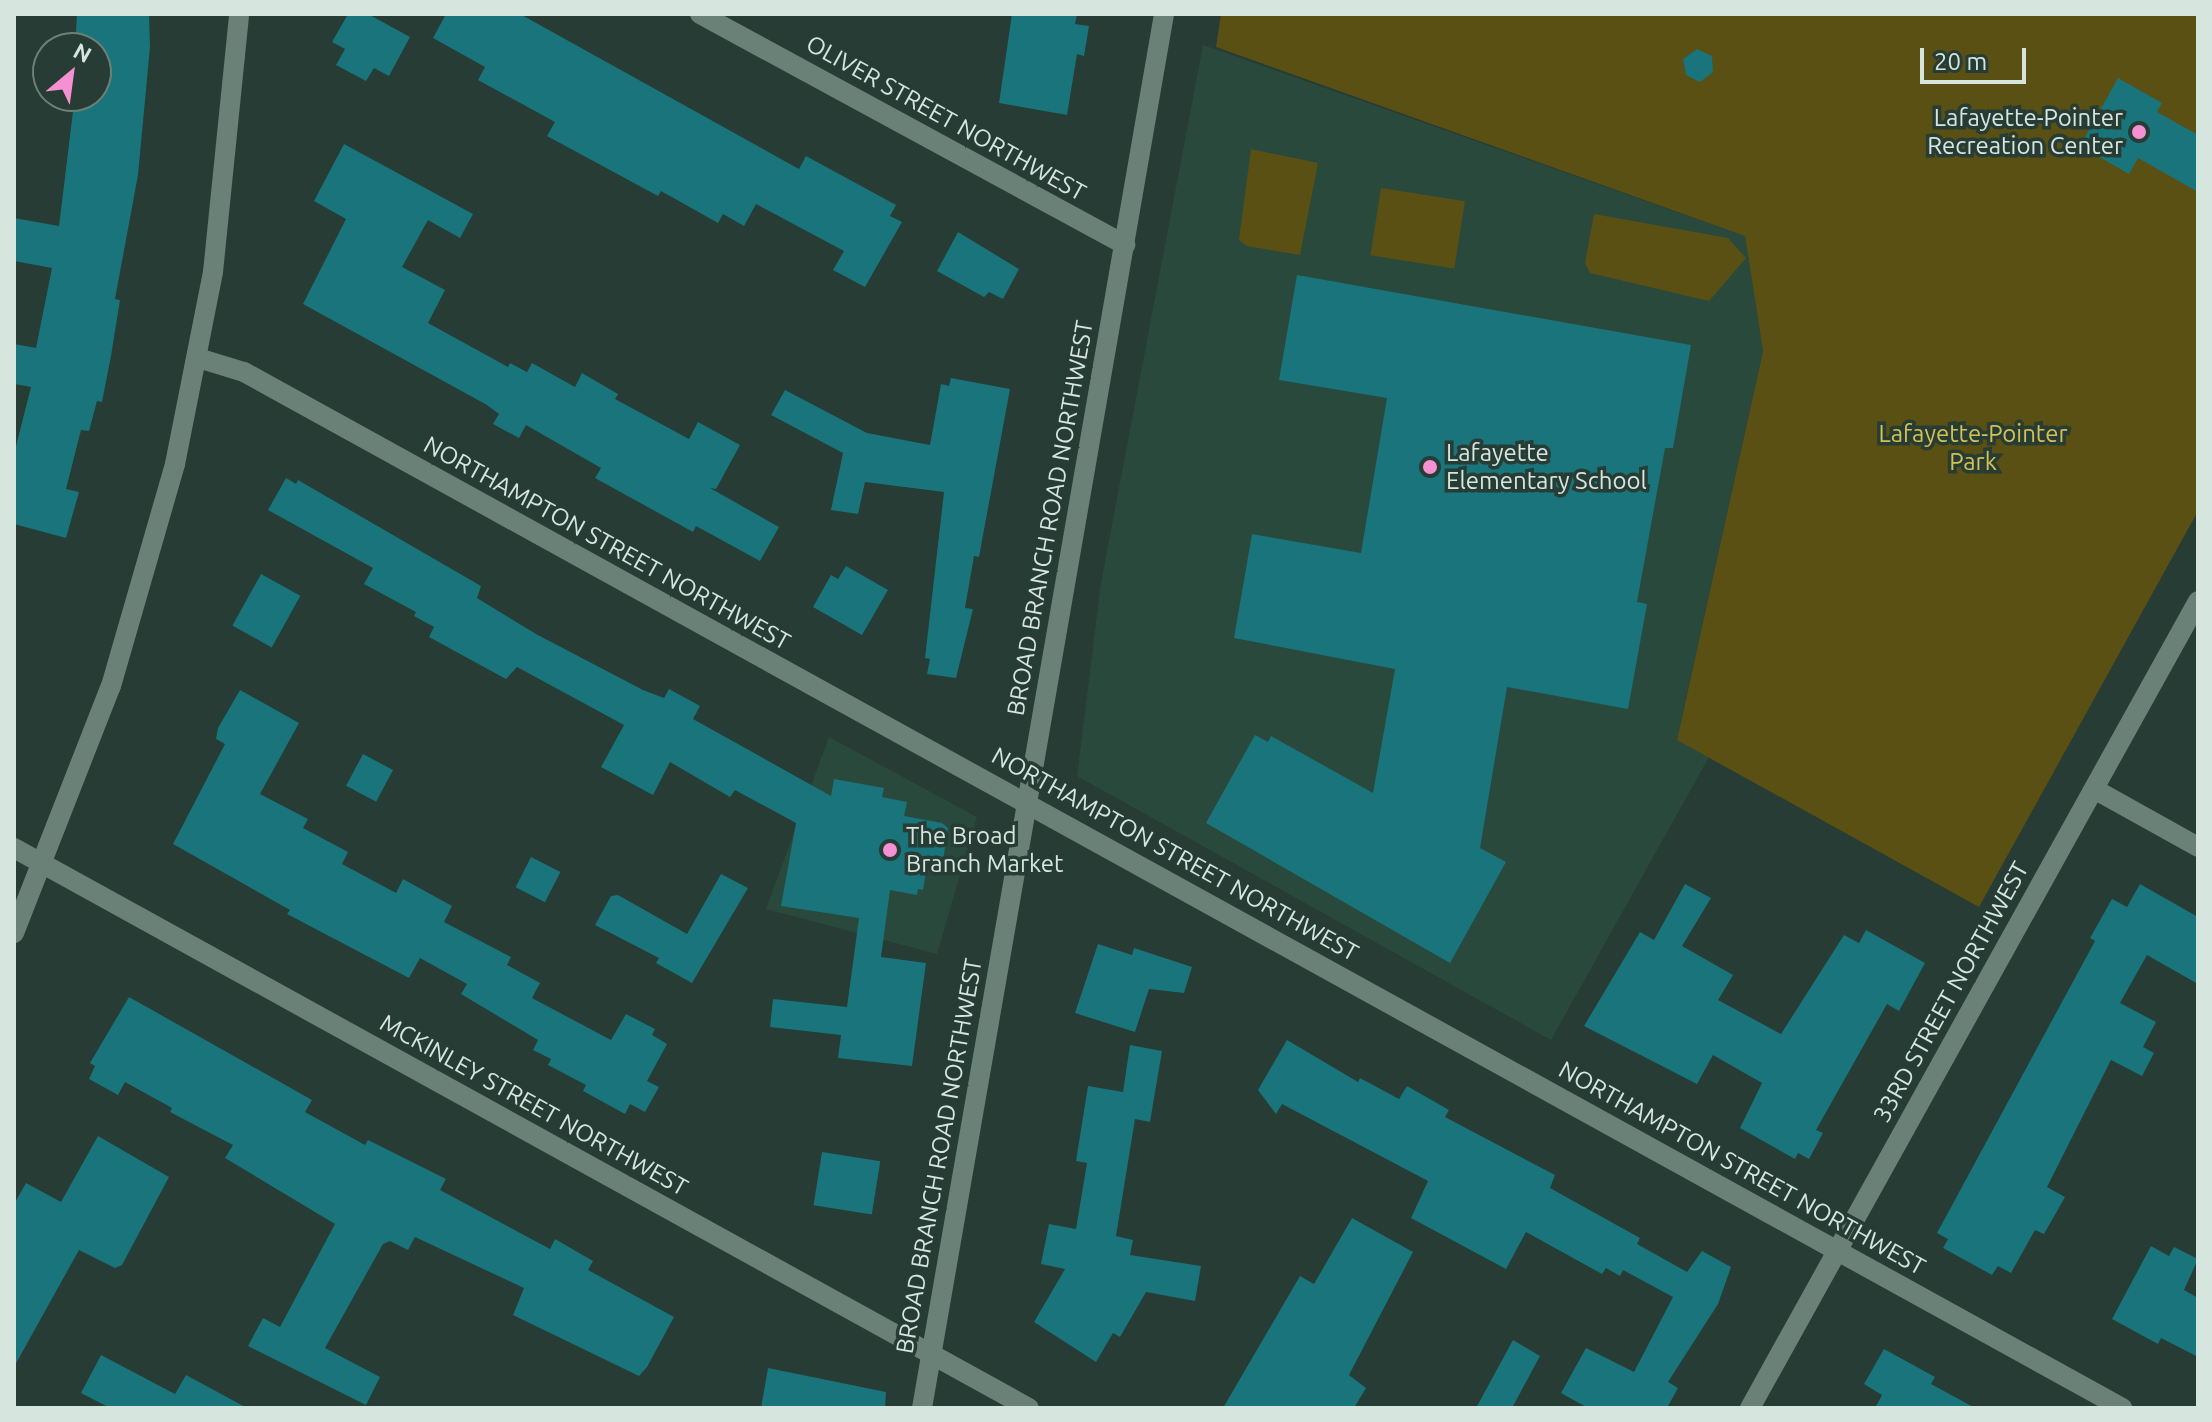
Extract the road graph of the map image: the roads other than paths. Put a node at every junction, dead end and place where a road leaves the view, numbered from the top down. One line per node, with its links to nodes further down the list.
1 (239, 14): 5 (street)
2 (700, 14): 4 (street, OLIVER STREET NORTHWEST)
3 (1164, 14): 4 (street, BROAD BRANCH ROAD NORTHWEST)
4 (1125, 245): 8 (street, BROAD BRANCH ROAD NORTHWEST)
5 (198, 358): 8 (street, NORTHAMPTON STREET NORTHWEST); 11 (street)
6 (2198, 601): 7 (street, 33RD STREET NORTHWEST)
7 (2094, 789): 9 (street); 13 (street, 33RD STREET NORTHWEST)
8 (1027, 803): 13 (street, NORTHAMPTON STREET NORTHWEST); 14 (street, BROAD BRANCH ROAD NORTHWEST)
9 (2198, 847)
10 (14, 848): 11 (street, MCKINLEY STREET NORTHWEST)
11 (43, 864): 12 (street); 14 (street, MCKINLEY STREET NORTHWEST)
12 (14, 933)
13 (1838, 1250): 17 (street, 33RD STREET NORTHWEST); 18 (street, NORTHAMPTON STREET NORTHWEST)
14 (931, 1354): 15 (street, BROAD BRANCH ROAD NORTHWEST); 16 (street, MCKINLEY STREET NORTHWEST)
15 (922, 1408)
16 (1029, 1408)
17 (1750, 1408)
18 (2122, 1408)

